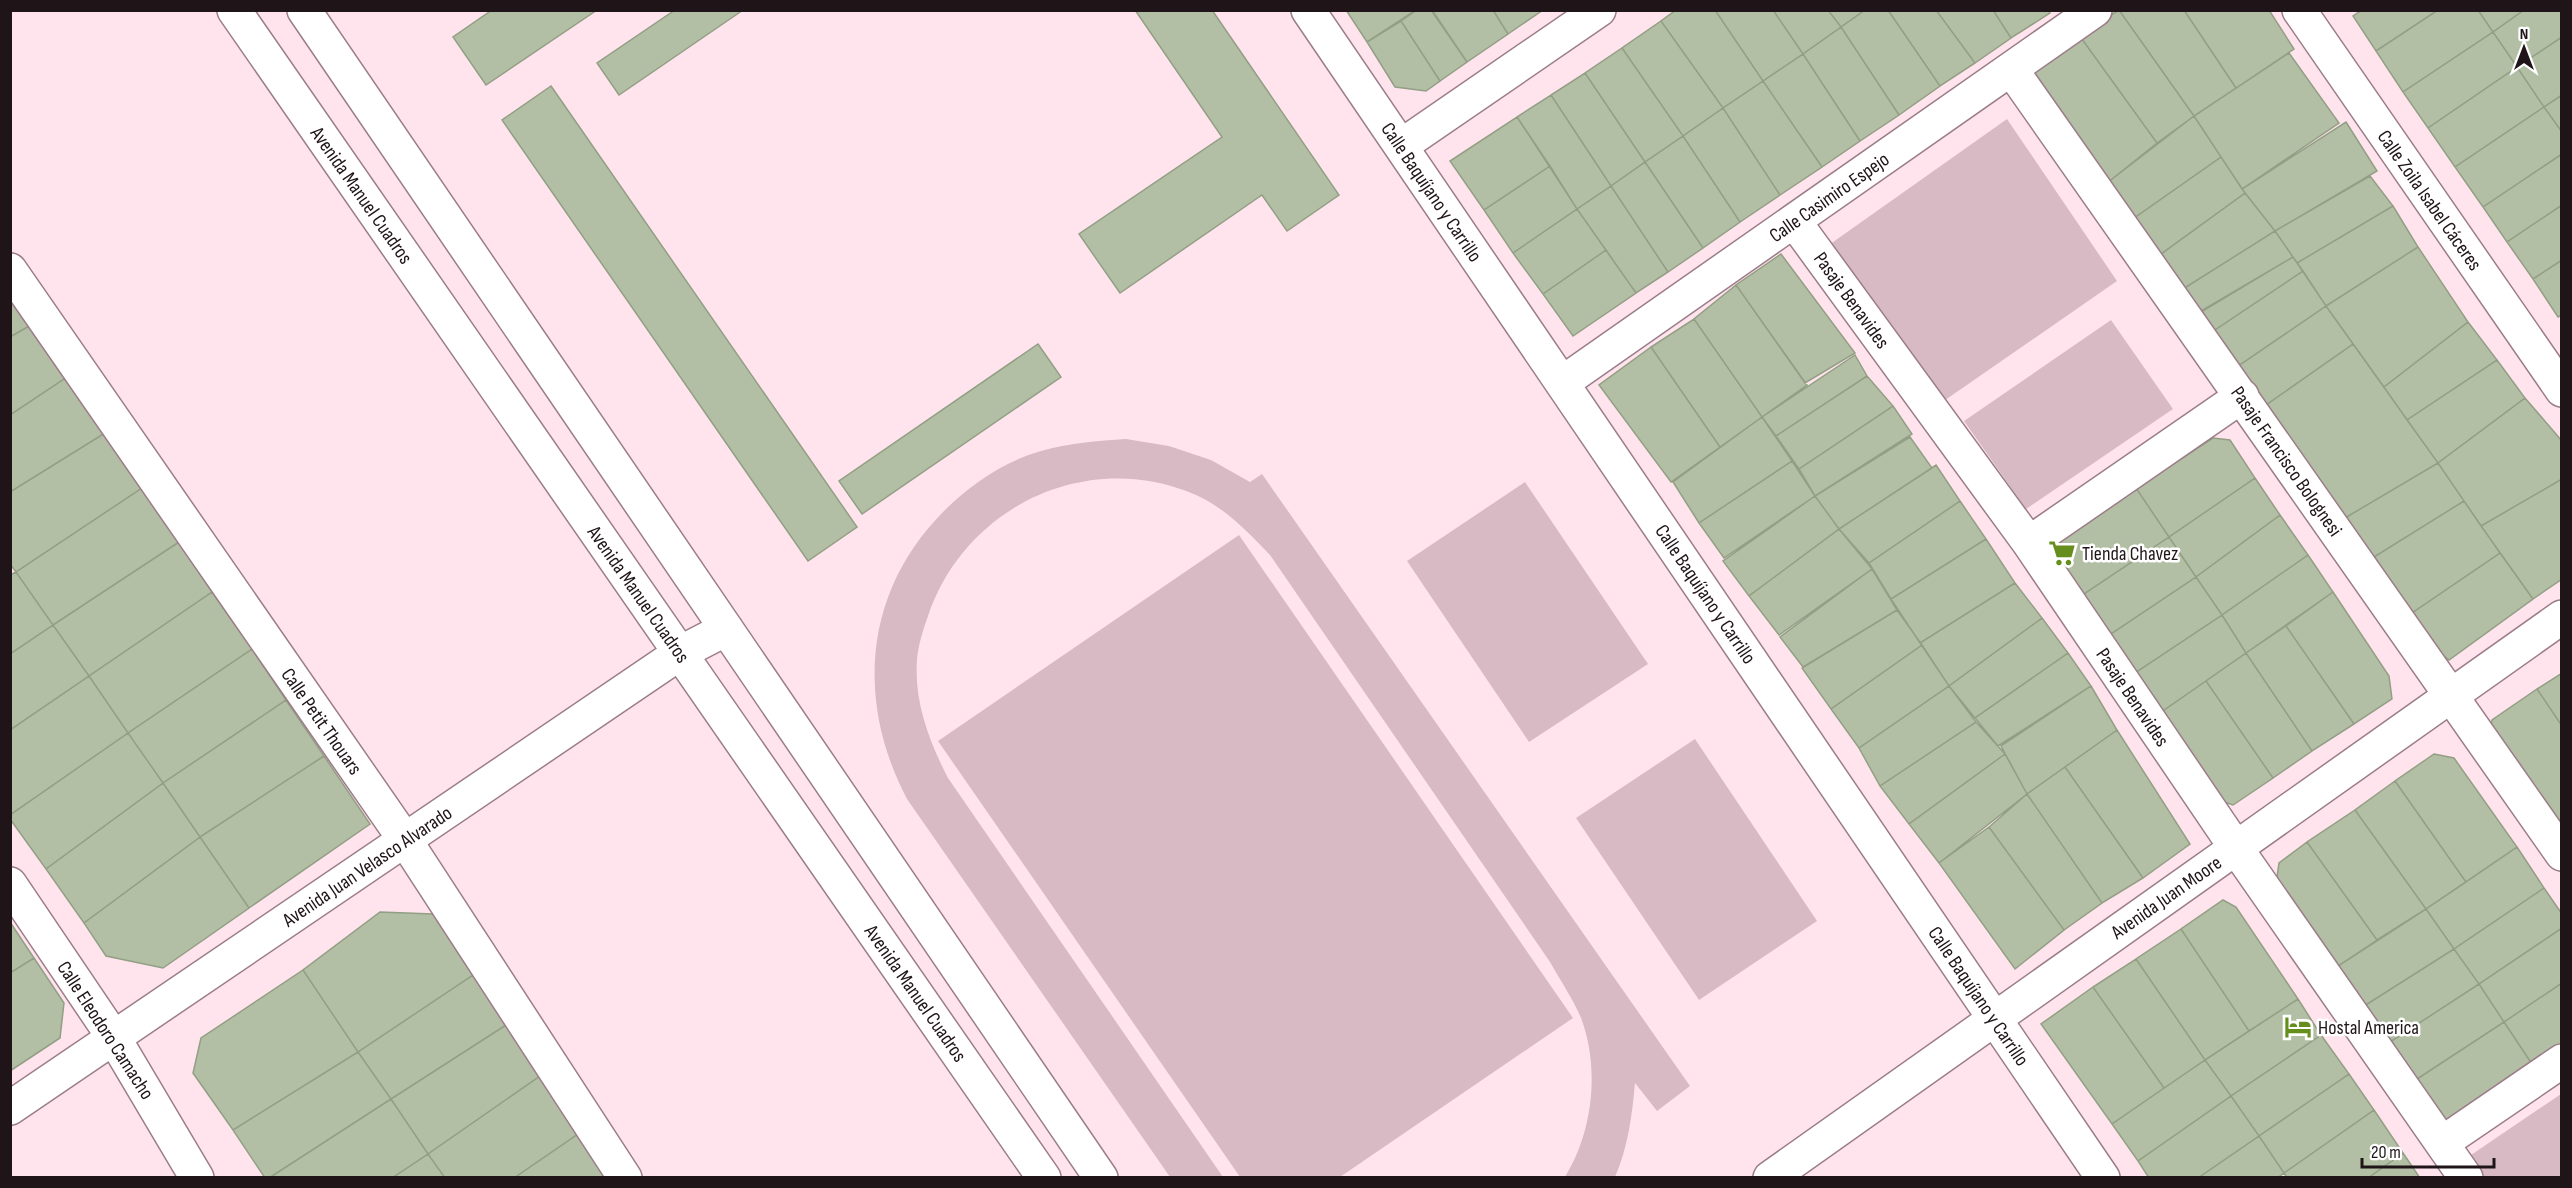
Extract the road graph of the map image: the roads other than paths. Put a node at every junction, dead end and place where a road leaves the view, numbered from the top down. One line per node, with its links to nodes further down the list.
1 (234, 10): 17 (street, Avenida Manuel Cuadros)
2 (304, 10): 16 (street)
3 (1308, 10): 8 (street, Calle Baquíjano y Carrillo)
4 (1599, 10): 8 (street)
5 (2095, 10): 7 (street, Calle Casimiro Espejo)
6 (2299, 10): 12 (street, Calle Zoila Isabel Cáceres)
7 (2011, 69): 9 (street, Calle Casimiro Espejo); 13 (street, Pasaje Francisco Bolognesi)
8 (1401, 146): 11 (street, Calle Baquíjano y Carrillo)
9 (1794, 221): 11 (street, Calle Casimiro Espejo); 14 (street, Pasaje Benavides)
10 (10, 270): 19 (street, Calle Petit Thouars)
11 (1562, 383): 23 (street, Calle Baquíjano y Carrillo)
12 (2562, 390)
13 (2242, 396): 14 (street); 18 (street, Pasaje Francisco Bolognesi)
14 (2029, 543): 20 (street, Pasaje Benavides)
15 (2562, 617): 18 (street, Avenida Juan Moore)
16 (726, 628): 17 (street, Avenida Juan Velasco Alvarado); 31 (street)
17 (680, 653): 19 (street, Avenida Juan Velasco Alvarado); 30 (street, Avenida Manuel Cuadros)
18 (2451, 694): 20 (street, Avenida Juan Moore); 21 (street, Pasaje Francisco Bolognesi)
19 (405, 840): 24 (street, Avenida Juan Velasco Alvarado); 29 (street, Calle Petit Thouars)
20 (2235, 848): 23 (street, Avenida Juan Moore); 27 (street, Pasaje Benavides)
21 (2562, 854)
22 (10, 884): 24 (street, Calle Eleodoro Camacho)
23 (1994, 1019): 32 (street, Avenida Juan Moore); 33 (street, Calle Baquíjano y Carrillo)
24 (114, 1038): 26 (street, Avenida Juan Velasco Alvarado); 28 (street, Calle Eleodoro Camacho)
25 (2562, 1061): 27 (street)
26 (10, 1108)
27 (2442, 1143): 34 (street, Pasaje Benavides)
28 (197, 1178)
29 (625, 1178)
30 (1044, 1178)
31 (1101, 1178)
32 (1770, 1178)
33 (2103, 1178)
34 (2466, 1178)

